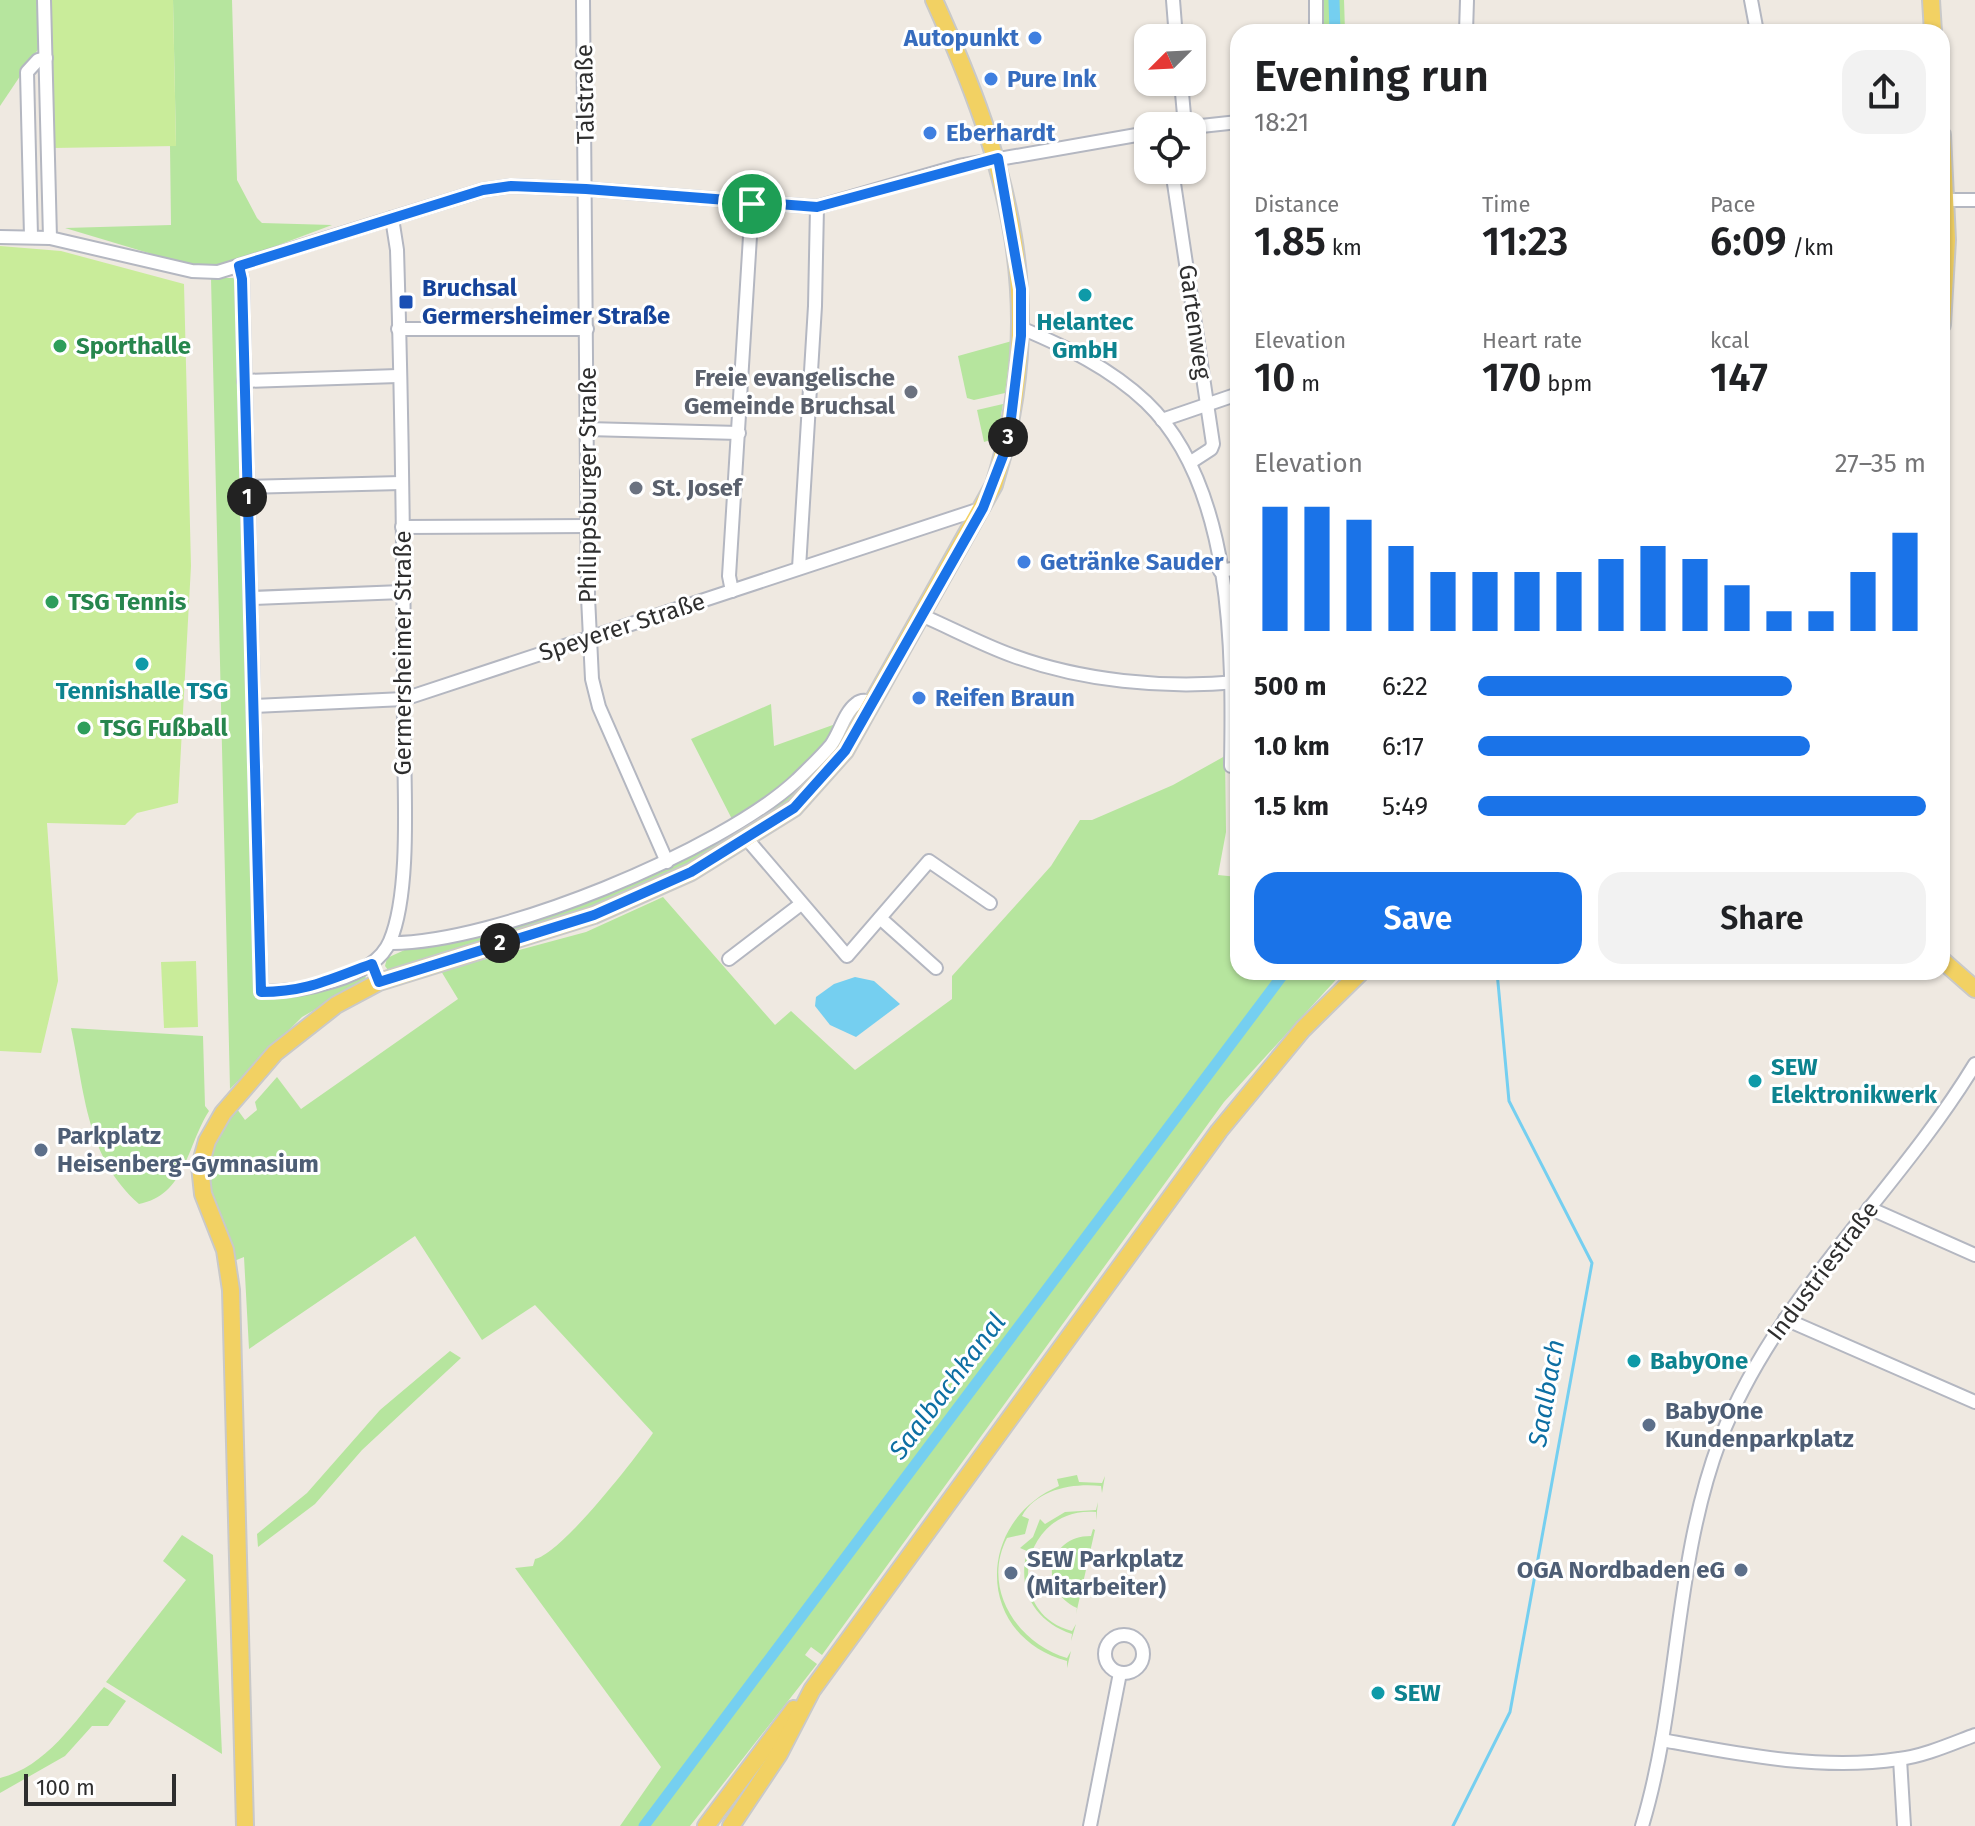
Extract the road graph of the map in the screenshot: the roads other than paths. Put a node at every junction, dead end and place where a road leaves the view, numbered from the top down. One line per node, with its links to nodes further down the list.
1 (44, 0): 14 (street)
2 (583, 0): 20 (street, Talstraße)
3 (934, 0): 18 (main road)
4 (1173, 0): 9 (street)
5 (1316, 0): 10 (street)
6 (1467, 0): 11 (street)
7 (1751, 0): 12 (street)
8 (1931, 0): 13 (main road)
9 (1175, 24)
10 (1316, 24)
11 (1466, 24)
12 (1756, 24)
13 (1932, 24)
14 (46, 58): 26 (street); 28 (street)
15 (1230, 123): 16 (street)
16 (1206, 125)
17 (1134, 135): 18 (street)
18 (998, 158): 24 (street); 30 (main road)
19 (1174, 184): 36 (street, Gartenweg)
20 (586, 189): 23 (street); 25 (street); 32 (street, Philippsburger Straße)
21 (1950, 200): 22 (street)
22 (1975, 200)
23 (752, 204): 24 (street); 39 (street)
24 (817, 207): 46 (street)
25 (392, 218): 29 (street); 31 (street, Germersheimer Straße)
26 (31, 236): 27 (street); 28 (street)
27 (0, 237)
28 (50, 238): 29 (street)
29 (239, 266): 34 (street)
30 (1021, 328): 37 (street); 43 (main road)
31 (398, 329): 32 (street); 33 (street, Germersheimer Straße)
32 (587, 329): 38 (street, Philippsburger Straße)
33 (398, 376): 34 (street); 41 (street, Germersheimer Straße)
34 (244, 381): 42 (street)
35 (1230, 396): 36 (street)
36 (1207, 403): 37 (street); 40 (street, Gartenweg)
37 (1162, 420): 40 (street)
38 (587, 429): 39 (street); 44 (street, Philippsburger Straße)
39 (739, 433): 49 (street)
40 (1191, 462): 48 (street)
41 (401, 483): 42 (street); 45 (street, Germersheimer Straße)
42 (247, 487): 51 (street)
43 (983, 508): 46 (street, Speyerer Straße); 52 (main road)
44 (587, 526): 45 (street); 53 (street, Philippsburger Straße)
45 (402, 527): 50 (street, Germersheimer Straße)
46 (799, 568): 49 (street, Speyerer Straße)
47 (1230, 569): 48 (street)
48 (1220, 571): 54 (street)
49 (732, 591): 53 (street, Speyerer Straße)
50 (402, 592): 51 (street); 56 (street, Germersheimer Straße)
51 (251, 598): 58 (street)
52 (921, 615): 55 (street); 57 (main road)
53 (589, 638): 56 (street, Speyerer Straße); 60 (street, Philippsburger Straße)
54 (1230, 640)
55 (1230, 682)
56 (404, 699): 58 (street, Speyerer Straße); 64 (street, Germersheimer Straße)
57 (873, 703): 59 (main road); 60 (street)
58 (253, 706): 66 (street)
59 (747, 839): 62 (street); 71 (main road)
60 (667, 862): 64 (street)
61 (990, 903): 63 (street)
62 (801, 904): 63 (street); 65 (street)
63 (880, 918): 68 (street)
64 (390, 943): 66 (street)
65 (729, 959)
66 (372, 964): 71 (street)
67 (1950, 966): 69 (main road)
68 (936, 968)
69 (1969, 979): 72 (main road)
70 (1353, 980): 79 (main road)
71 (379, 982): 83 (main road)
72 (1975, 989)
73 (1975, 1064): 74 (street, Industriestraße)
74 (1869, 1208): 75 (street); 76 (street, Industriestraße)
75 (1975, 1255)
76 (1785, 1319): 77 (street); 81 (street, Industriestraße)
77 (1975, 1402)
78 (1120, 1673): 86 (street)
79 (812, 1690): 84 (main road); 85 (main road)
80 (1975, 1735): 82 (street)
81 (1662, 1740): 82 (street); 87 (street, Industriestraße)
82 (1900, 1759): 88 (street)
83 (245, 1826)
84 (706, 1826)
85 (731, 1826)
86 (1090, 1826)
87 (1642, 1826)
88 (1904, 1826)

